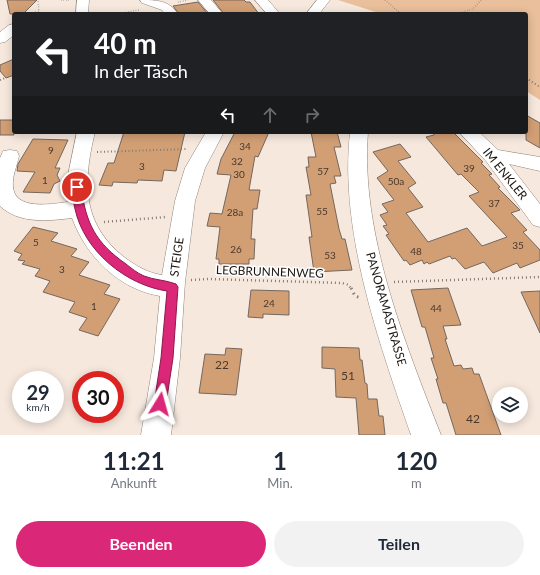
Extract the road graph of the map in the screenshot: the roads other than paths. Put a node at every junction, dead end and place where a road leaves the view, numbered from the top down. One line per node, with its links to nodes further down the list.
1 (83, 0): 6 (street)
2 (146, 0): 7 (street)
3 (204, 0): 8 (street)
4 (261, 0): 9 (street)
5 (321, 1): 10 (street)
6 (82, 12)
7 (170, 12)
8 (215, 12)
9 (272, 12)
10 (313, 12)
11 (12, 30): 12 (street)
12 (0, 39)
13 (86, 134): 20 (street)
14 (359, 134): 24 (street, PANORAMASTRASSE)
15 (470, 134): 18 (street, IM ENKLER)
16 (209, 142): 22 (street, STEIGE)
17 (10, 156): 20 (street)
18 (493, 156): 19 (street); 21 (street, IM ENKLER)
19 (540, 164)
20 (79, 209): 22 (street)
21 (540, 219)
22 (173, 284): 23 (street, STEIGE)
23 (156, 435)
24 (426, 435)

